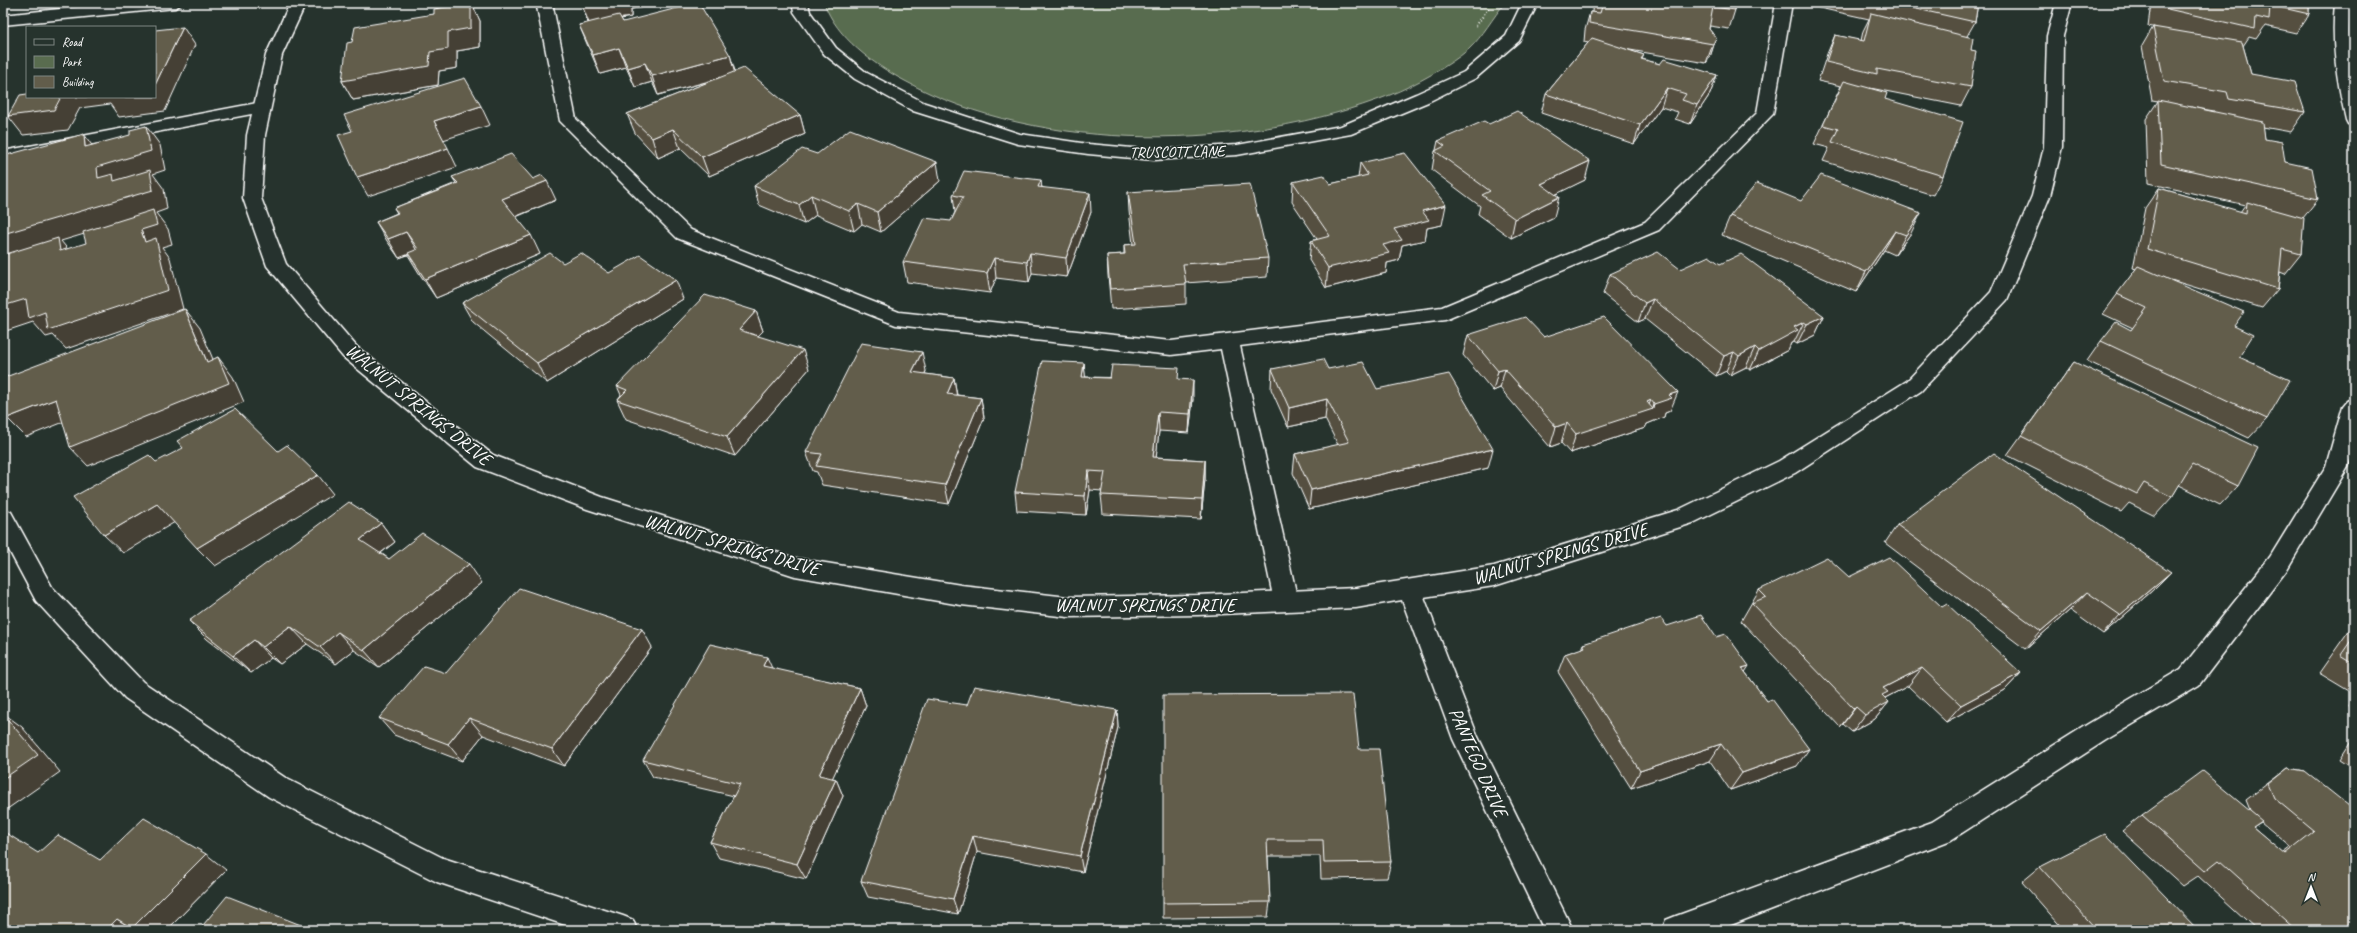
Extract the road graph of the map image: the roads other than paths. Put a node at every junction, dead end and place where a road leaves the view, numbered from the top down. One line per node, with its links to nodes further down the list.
1 (175, 3): 9 (street)
2 (298, 3): 10 (street, WALNUT SPRINGS DRIVE)
3 (547, 3): 13 (street)
4 (800, 3): 5 (street, TRUSCOTT LANE)
5 (1530, 3)
6 (1784, 3): 13 (street)
7 (2064, 3): 16 (street, WALNUT SPRINGS DRIVE)
8 (2343, 3): 11 (street)
9 (3, 20)
10 (262, 107): 12 (street); 17 (street, WALNUT SPRINGS DRIVE)
11 (2354, 120)
12 (3, 156)
13 (1229, 340): 17 (street)
14 (2354, 406): 20 (street)
15 (3, 518): 18 (street)
16 (1410, 590): 17 (street, WALNUT SPRINGS DRIVE); 19 (street, PANTEGO DRIVE)
17 (1286, 601)
18 (623, 930)
19 (1559, 930)
20 (1676, 930)

